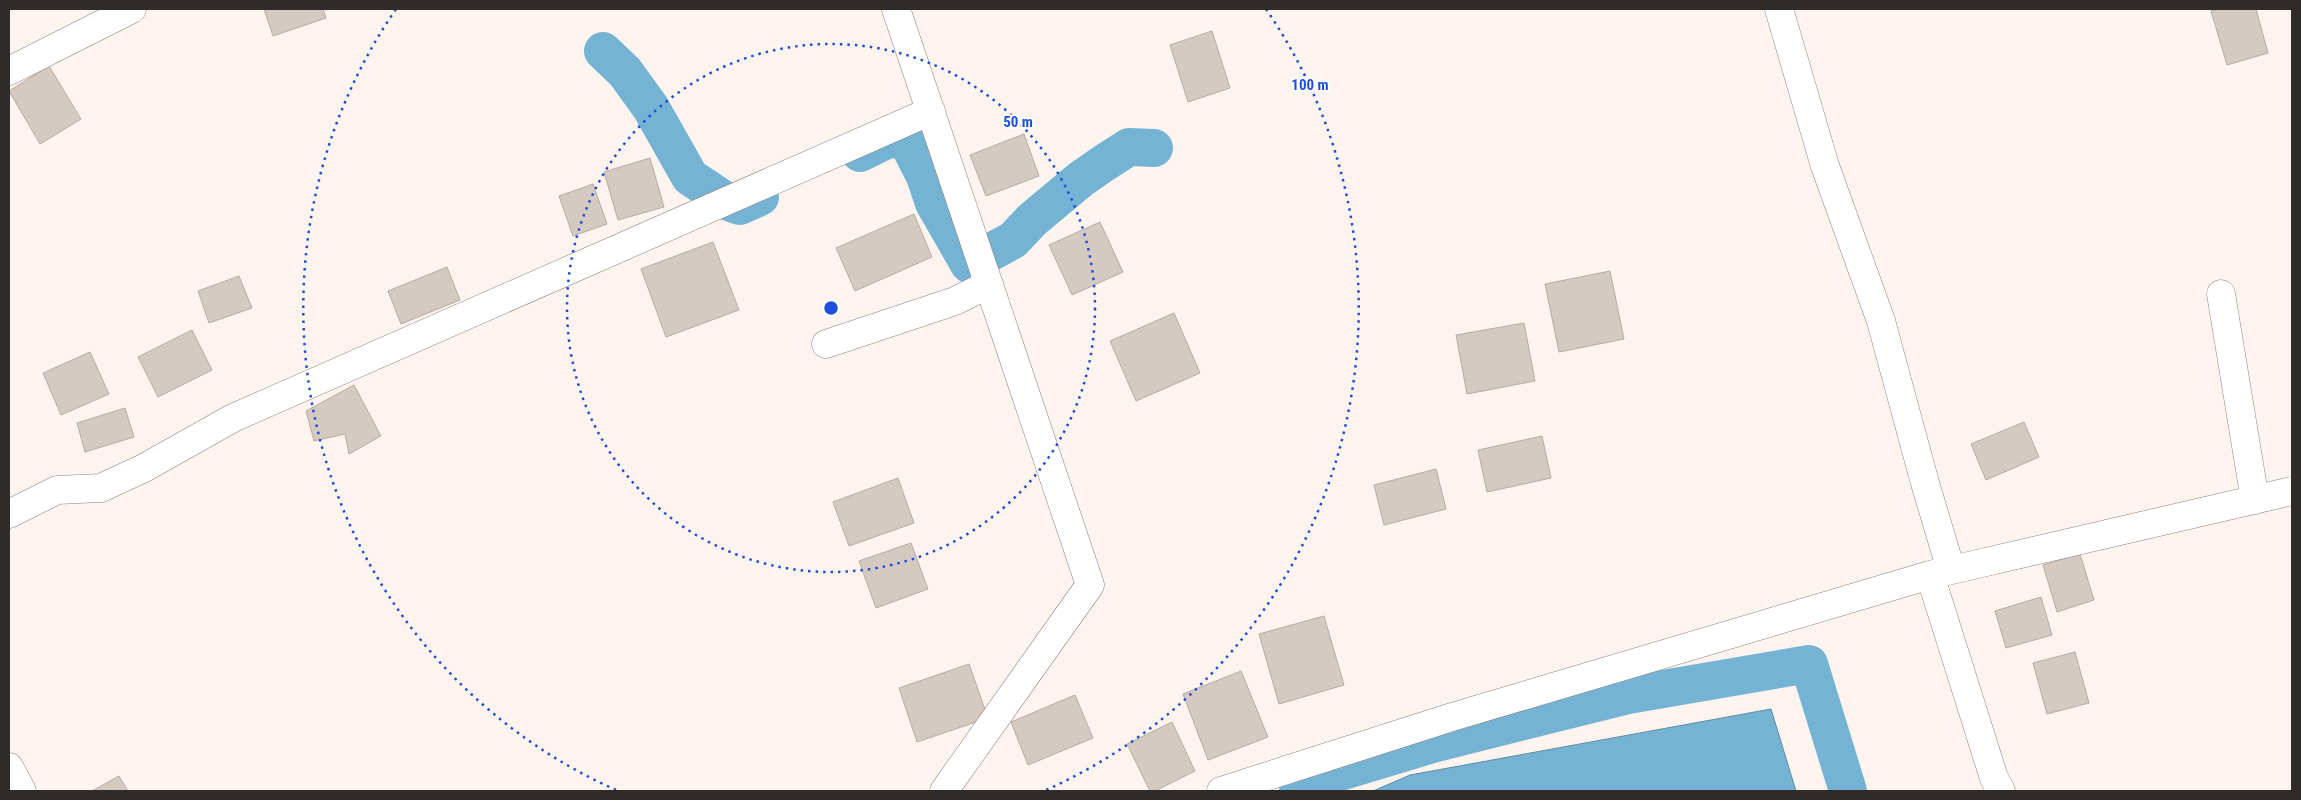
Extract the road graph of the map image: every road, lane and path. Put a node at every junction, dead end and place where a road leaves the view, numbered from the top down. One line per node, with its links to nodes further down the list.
1 (132, 9): 4 (street)
2 (896, 9): 5 (street)
3 (1779, 9): 12 (street)
4 (9, 71)
5 (931, 111): 6 (street); 11 (street)
6 (983, 267): 8 (street); 15 (street)
7 (2221, 294): 10 (street)
8 (826, 344)
9 (2292, 492): 10 (street)
10 (2255, 500): 12 (street)
11 (9, 514)
12 (1940, 572): 16 (street); 17 (street)
13 (9, 767): 14 (street)
14 (22, 791)
15 (944, 791)
16 (1221, 791)
17 (2001, 791)

